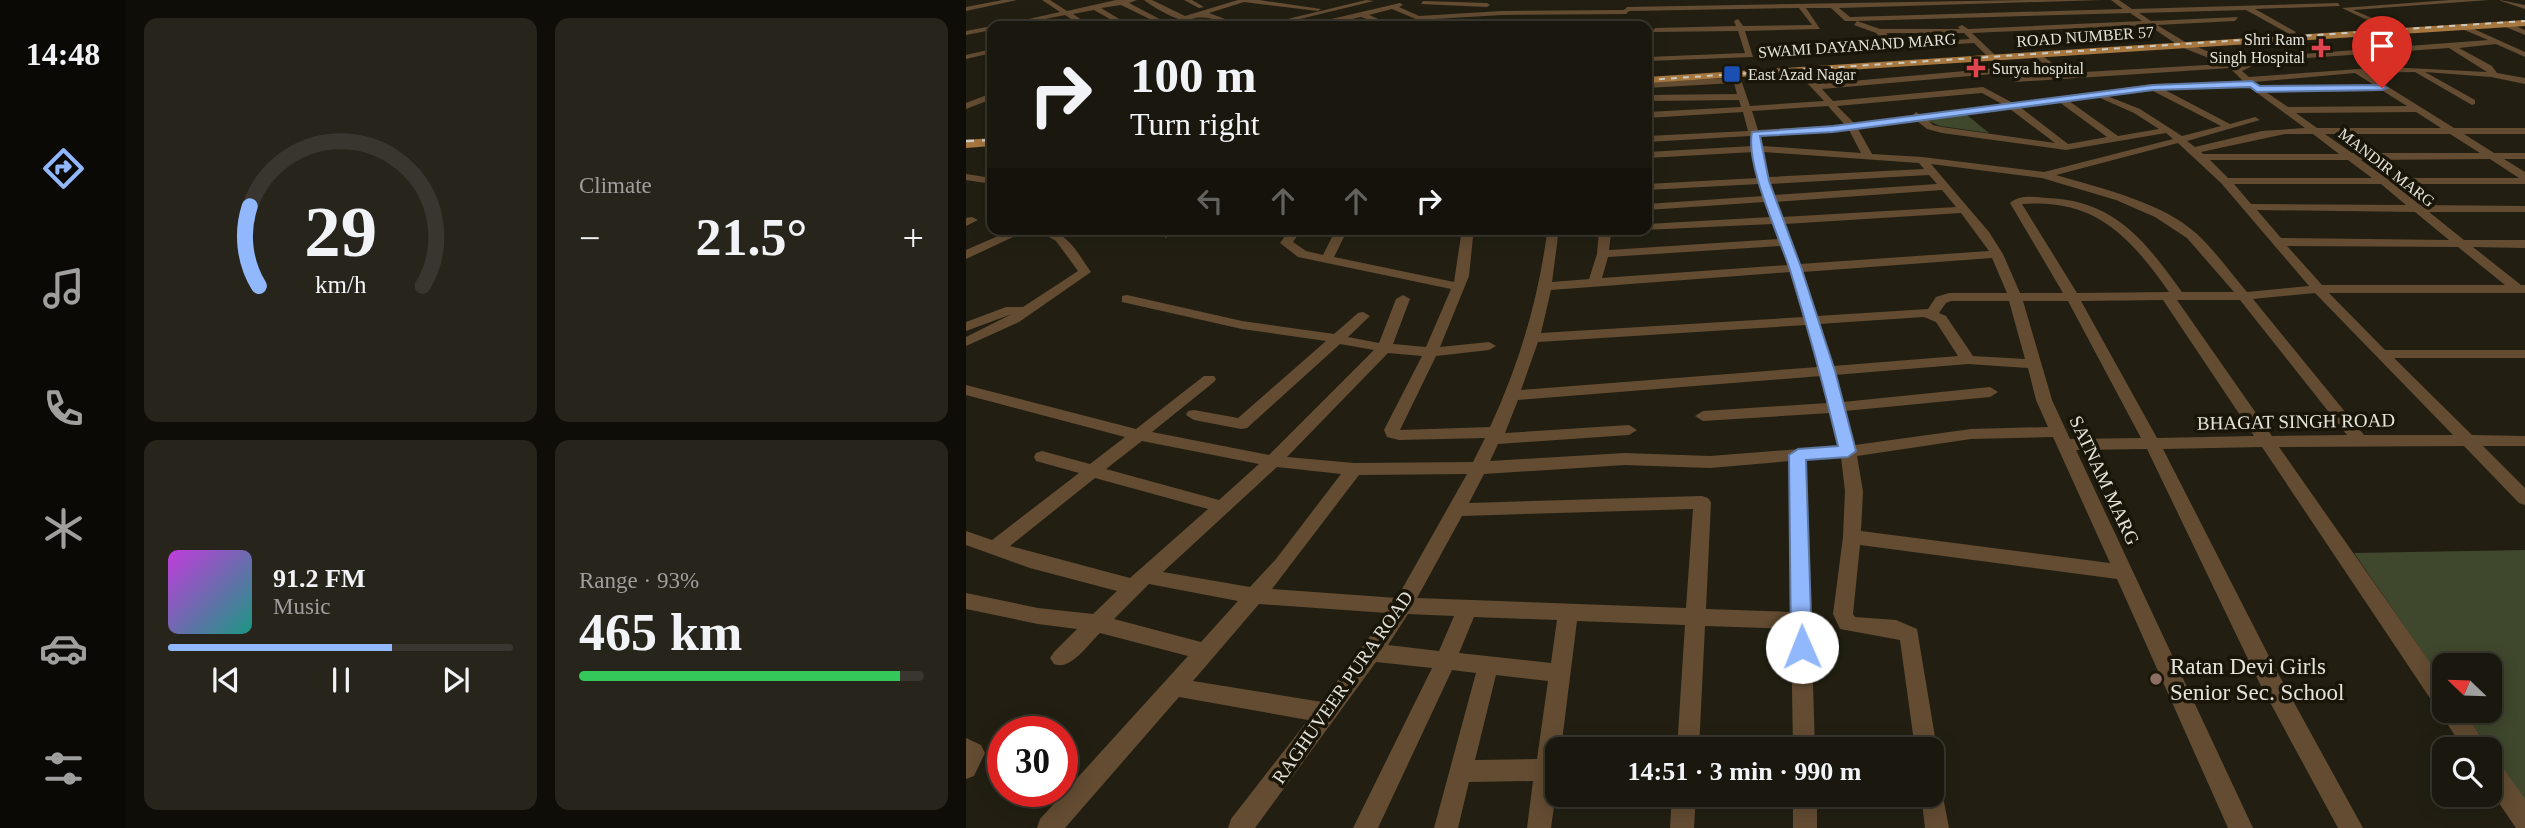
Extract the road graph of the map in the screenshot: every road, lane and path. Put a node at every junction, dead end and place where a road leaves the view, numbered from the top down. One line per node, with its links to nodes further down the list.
1 (1045, 0): 45 (street)
2 (1081, 0): 36 (street)
3 (1134, 0): 17 (street)
4 (1147, 0): 51 (street)
5 (1187, 0): 41 (street)
6 (1243, 0): 27 (street); 42 (street)
7 (1302, 0): 32 (street)
8 (1362, 0): 18 (street)
9 (2099, 0): 21 (street)
10 (2114, 0): 43 (street, MANDIR MARG)
11 (2232, 0): 37 (street)
12 (2292, 0): 30 (street)
13 (2326, 0): 38 (street)
14 (2355, 0): 31 (street)
15 (2486, 0): 31 (street)
16 (2503, 0): 35 (street)
17 (1119, 1): 36 (street); 57 (street)
18 (1371, 1): 28 (street); 32 (street)
19 (1009, 2): 40 (street); 53 (street)
20 (1769, 2): 29 (street); 33 (street)
21 (1938, 3): 34 (street); 49 (street)
22 (1422, 4): 25 (street); 28 (street); 65 (street)
23 (1656, 4): 24 (street); 39 (street); 78 (street)
24 (1678, 4): 26 (street); 75 (street)
25 (1506, 5): 39 (street); 44 (street)
26 (1708, 5): 33 (street); 83 (street)
27 (1231, 6): 41 (street); 48 (street)
28 (1396, 6): 47 (street); 64 (street)
29 (1801, 6): 34 (street); 76 (street)
30 (2305, 6): 37 (street); 38 (street)
31 (2371, 6): 38 (street)
32 (1347, 7): 42 (street); 47 (street)
33 (1730, 7): 76 (street)
34 (1834, 7): 52 (street)
35 (2525, 7)
36 (1096, 8): 45 (street); 56 (street)
37 (2247, 8): 43 (street); 50 (street)
38 (2345, 8): 72 (street)
39 (1627, 9): 44 (street)
40 (966, 11)
41 (1202, 11): 51 (street); 59 (street)
42 (1328, 11): 48 (street)
43 (2131, 12): 49 (street); 71 (street, MANDIR MARG)
44 (1502, 13): 46 (street)
45 (1066, 14): 53 (street); 55 (street)
46 (1489, 14): 66 (street); 67 (street)
47 (1362, 15): 62 (street); 63 (street)
48 (1305, 17): 60 (street); 61 (street)
49 (1954, 18): 52 (street); 79 (street)
50 (2263, 18): 71 (street); 81 (street)
51 (1184, 19): 58 (street)
52 (1848, 19): 80 (street)
53 (1034, 20): 54 (street)
54 (1027, 21)
55 (1078, 21)
56 (1118, 21)
57 (1159, 21)
58 (1191, 21)
59 (1227, 21)
60 (1286, 21)
61 (1316, 21)
62 (1342, 21)
63 (1378, 21)
64 (1413, 21)
65 (1414, 21)
66 (1423, 21)
67 (1487, 21)
68 (2525, 21): 70 (main road, ROAD NUMBER 57); 72 (main road, ROAD NUMBER 57)
69 (966, 22): 77 (street)
70 (2507, 24): 73 (main road, ROAD NUMBER 57); 84 (street)
71 (2152, 25): 79 (street); 88 (street, MANDIR MARG)
72 (2383, 25): 81 (main road, ROAD NUMBER 57)
73 (2465, 27): 88 (main road, ROAD NUMBER 57); 89 (street)
74 (987, 28): 77 (street)
75 (1680, 29): 78 (street); 83 (street); 85 (street)
76 (1742, 29): 83 (street); 99 (street)
77 (978, 30): 82 (street)
78 (1655, 30): 86 (street)
79 (1965, 30): 80 (street); 87 (street)
80 (1879, 31): 87 (street)
81 (2289, 32): 88 (main road, ROAD NUMBER 57)
82 (966, 33)
83 (1706, 33)
84 (2525, 33)
85 (1681, 39)
86 (1654, 40)
87 (1975, 41): 94 (street)
88 (2178, 41): 94 (main road, ROAD NUMBER 57); 95 (main road, ROAD NUMBER 57); 109 (street, MANDIR MARG)
89 (2496, 42): 90 (street); 96 (street)
90 (2450, 46): 92 (street); 108 (street)
91 (1681, 49): 99 (street)
92 (2381, 50): 100 (street); 109 (street)
93 (987, 52): 98 (street)
94 (1987, 53): 95 (main road, ROAD NUMBER 57); 101 (main road, ROAD NUMBER 57); 104 (street); 106 (main road, SWAMI DAYANAND MARG)
95 (2038, 55): 107 (street)
96 (2525, 55)
97 (1652, 56): 99 (street)
98 (966, 57)
99 (1681, 60)
100 (2405, 60)
101 (1852, 67): 103 (main road, ROAD NUMBER 57); 112 (street)
102 (2414, 69): 105 (street); 108 (street); 126 (street)
103 (1800, 70): 115 (main road, ROAD NUMBER 57); 116 (street)
104 (2006, 70): 107 (street); 112 (street)
105 (2356, 70): 109 (street); 110 (street)
106 (1652, 75)
107 (2065, 76): 109 (street)
108 (2494, 76): 113 (street)
109 (2244, 77): 117 (street); 118 (street); 119 (street); 132 (street, MANDIR MARG)
110 (2369, 77): 111 (street); 118 (street)
111 (2394, 77)
112 (1863, 81): 116 (street); 124 (street)
113 (2525, 81)
114 (1652, 84): 115 (main road, ROAD NUMBER 57)
115 (1739, 84): 121 (street); 131 (street)
116 (1814, 87): 127 (street)
117 (2153, 87): 120 (street); 136 (street)
118 (2382, 88): 130 (street)
119 (2017, 89)
120 (2096, 95): 125 (street); 138 (street)
121 (1652, 97)
122 (987, 98): 129 (street)
123 (1898, 98): 124 (street); 128 (street); 134 (street)
124 (1886, 99): 127 (street)
125 (2062, 100): 128 (street); 144 (street)
126 (2472, 102)
127 (1831, 104): 131 (street); 137 (street)
128 (2011, 105): 134 (street); 148 (street)
129 (966, 106)
130 (2417, 109): 132 (street); 141 (street)
131 (1747, 110): 133 (street); 142 (street)
132 (2287, 110): 140 (street, MANDIR MARG)
133 (1652, 115)
134 (1920, 118): 137 (street); 148 (street)
135 (2255, 120): 136 (street)
136 (2228, 126): 145 (street)
137 (1852, 127): 142 (street); 152 (street)
138 (2169, 130): 144 (street); 145 (street)
139 (2525, 131): 141 (street)
140 (2318, 132): 141 (street); 150 (street); 153 (street, MANDIR MARG)
141 (2453, 132): 154 (street)
142 (1755, 134): 143 (street); 149 (street)
143 (1652, 139)
144 (2116, 139): 148 (street)
145 (2181, 139): 150 (street); 157 (street)
146 (987, 140): 147 (main road)
147 (966, 141)
148 (2066, 147)
149 (1759, 149): 151 (street); 152 (street); 161 (street)
150 (2196, 154): 153 (street); 162 (street)
151 (1652, 155)
152 (1868, 156): 156 (street)
153 (2349, 156): 154 (street); 163 (street, MANDIR MARG)
154 (2493, 156): 155 (street); 159 (street)
155 (2525, 156)
156 (1927, 166): 157 (street); 161 (street); 165 (street, SATNAM MARG)
157 (2043, 175): 198 (street)
158 (966, 177): 160 (street)
159 (2525, 179): 163 (street)
160 (987, 180)
161 (1763, 181): 164 (street); 166 (street)
162 (2225, 181): 163 (street); 168 (street)
163 (2382, 181): 169 (street, MANDIR MARG)
164 (1652, 187)
165 (1945, 187): 166 (street); 171 (street, SATNAM MARG)
166 (1770, 199): 167 (street); 172 (street)
167 (1652, 207)
168 (2247, 207): 169 (street); 182 (street)
169 (2415, 209): 170 (street); 183 (street, MANDIR MARG)
170 (2525, 209)
171 (1963, 210): 172 (street); 186 (street, SATNAM MARG)
172 (1778, 221): 173 (street); 181 (street)
173 (1652, 228)
174 (1011, 235): 187 (street)
175 (1054, 235): 201 (street)
176 (1292, 235): 188 (street)
177 (1339, 235): 188 (street)
178 (1467, 235): 191 (street)
179 (1552, 235): 192 (street, RAGHUVEER PURA ROAD)
180 (1605, 235): 185 (street)
181 (1786, 242): 185 (street); 189 (street)
182 (2278, 242): 183 (street); 194 (street)
183 (2459, 243): 184 (street); 193 (street, MANDIR MARG)
184 (2525, 244)
185 (1603, 254): 190 (street)
186 (1997, 254): 189 (street); 196 (street, SATNAM MARG)
187 (966, 255)
188 (1327, 259): 191 (street)
189 (1795, 267): 190 (street); 204 (street)
190 (1595, 281): 192 (street)
191 (1458, 286): 211 (street)
192 (1547, 286): 206 (street, RAGHUVEER PURA ROAD)
193 (2523, 292): 194 (street)
194 (2323, 294): 198 (street); 212 (street)
195 (2172, 295): 197 (street); 197 (street); 198 (street); 229 (street)
196 (2015, 296): 197 (street); 202 (street); 215 (street, SATNAM MARG)
197 (2072, 296): 232 (street)
198 (2244, 296): 228 (street)
199 (1127, 299): 207 (street)
200 (1403, 299): 210 (street)
201 (1026, 311): 205 (street); 208 (street)
202 (1932, 314): 204 (street); 214 (street)
203 (1363, 316): 207 (street)
204 (1811, 322): 206 (street); 216 (street)
205 (966, 327)
206 (1533, 338): 220 (street, RAGHUVEER PURA ROAD)
207 (1339, 339): 210 (street); 222 (street)
208 (966, 342)
209 (1489, 346): 211 (street)
210 (1384, 348): 211 (street); 236 (street)
211 (1431, 352): 226 (street)
212 (2384, 354): 213 (street); 230 (street)
213 (2525, 354)
214 (1968, 360): 215 (street); 216 (street)
215 (2034, 364): 227 (street, SATNAM MARG)
216 (1828, 371): 220 (street); 221 (street)
217 (1209, 379): 225 (street)
218 (966, 390): 225 (street, BHAGAT SINGH ROAD)
219 (1990, 392): 221 (street)
220 (1512, 396): 226 (street, RAGHUVEER PURA ROAD)
221 (1838, 407): 223 (street); 233 (street)
222 (1194, 415)
223 (1703, 416)
224 (1629, 430): 226 (street)
225 (1140, 435): 236 (street, BHAGAT SINGH ROAD); 239 (street)
226 (1496, 435): 237 (street, RAGHUVEER PURA ROAD)
227 (2063, 438): 232 (street, BHAGAT SINGH ROAD); 233 (street, BHAGAT SINGH ROAD); 246 (street, SATNAM MARG)
228 (2360, 440): 229 (street, BHAGAT SINGH ROAD); 230 (street, BHAGAT SINGH ROAD)
229 (2269, 441): 232 (street, BHAGAT SINGH ROAD); 262 (street)
230 (2470, 441): 231 (street, BHAGAT SINGH ROAD); 240 (street)
231 (2525, 441)
232 (2152, 443): 288 (street)
233 (1848, 451): 234 (street, BHAGAT SINGH ROAD); 243 (street)
234 (1798, 455): 237 (street, BHAGAT SINGH ROAD); 254 (street)
235 (1042, 457): 239 (street)
236 (1273, 461): 238 (street, BHAGAT SINGH ROAD); 241 (street)
237 (1479, 468): 238 (street, BHAGAT SINGH ROAD); 242 (street, RAGHUVEER PURA ROAD)
238 (1354, 469): 248 (street)
239 (1094, 471): 241 (street); 245 (street)
240 (2525, 499)
241 (1222, 507): 247 (street)
242 (1456, 510): 250 (street, RAGHUVEER PURA ROAD); 253 (street)
243 (1852, 537): 246 (street); 268 (street)
244 (966, 538): 245 (street)
245 (995, 548): 247 (street)
246 (2125, 573): 287 (street, SATNAM MARG)
247 (1140, 582): 248 (street); 255 (street)
248 (1255, 596): 250 (street); 256 (street)
249 (966, 601): 255 (street)
250 (1402, 606): 251 (street); 257 (street, RAGHUVEER PURA ROAD)
251 (1467, 609): 252 (street); 259 (street)
252 (1568, 612): 253 (street); 261 (street)
253 (1697, 618): 254 (street); 266 (street)
254 (1801, 621): 267 (street)
255 (1096, 624): 256 (street); 258 (street)
256 (1205, 652): 263 (street)
257 (1369, 653): 259 (street); 264 (street, RAGHUVEER PURA ROAD)
258 (1061, 658)
259 (1446, 660): 260 (street); 281 (street)
260 (1488, 666): 261 (street); 272 (street)
261 (1561, 673): 265 (street)
262 (2432, 683)
263 (1175, 687): 264 (street); 279 (street)
264 (1325, 713): 280 (street, RAGHUVEER PURA ROAD)
265 (1552, 737)
266 (1689, 737)
267 (1804, 737)
268 (1924, 737)
269 (966, 749): 270 (street)
270 (966, 768)
271 (1545, 770): 272 (street)
272 (1460, 771): 282 (street)
273 (2502, 786): 278 (street)
274 (1545, 789): 283 (street)
275 (1683, 807): 284 (street)
276 (1805, 807): 285 (street)
277 (1934, 807): 286 (street)
278 (2525, 820)
279 (1049, 828)
280 (1240, 828)
281 (1366, 828)
282 (1446, 828)
283 (1539, 828)
284 (1682, 828)
285 (1805, 828)
286 (1937, 828)
287 (2241, 828)
288 (2351, 828)

